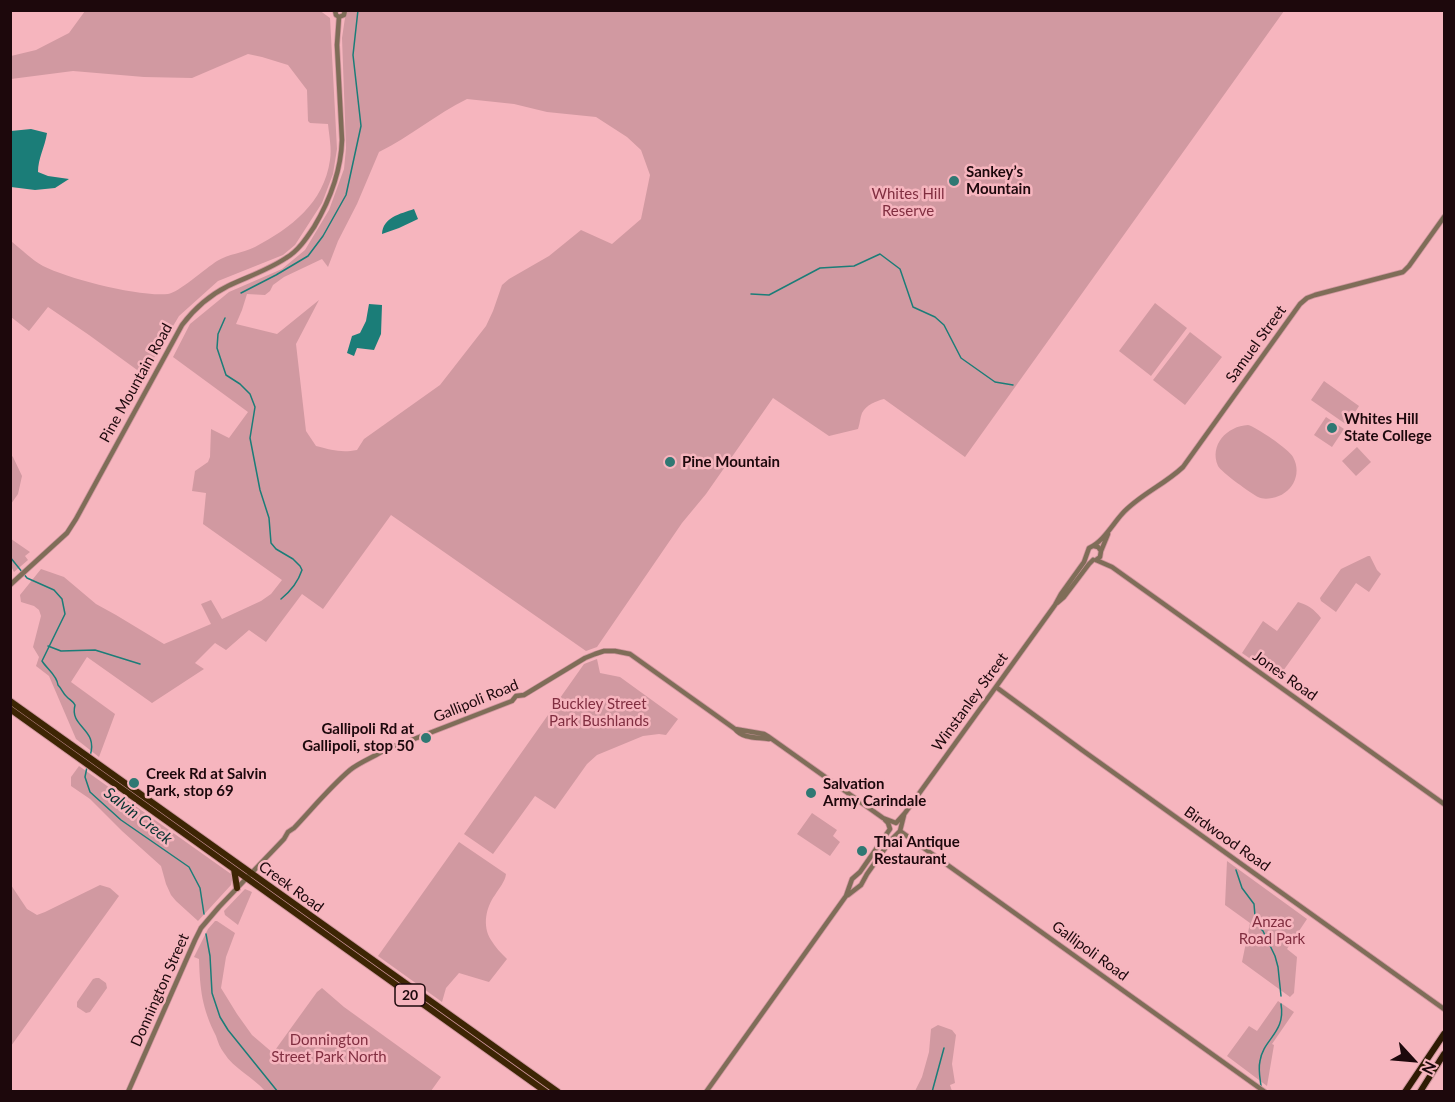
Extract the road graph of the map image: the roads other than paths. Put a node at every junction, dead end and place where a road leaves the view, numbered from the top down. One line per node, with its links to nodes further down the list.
1 (336, 10): 3 (street)
2 (345, 10): 3 (street)
3 (339, 17): 11 (street, Pine Mountain Road)
4 (1444, 217): 5 (street, Samuel Street)
5 (1112, 526): 6 (street, Samuel Street); 7 (street, Samuel Street)
6 (1094, 546): 7 (street); 8 (street)
7 (1101, 552): 9 (street); 10 (street, Jones Road)
8 (1087, 555): 9 (street); 12 (street, Winstanley Street)
9 (1095, 560): 10 (street, Jones Road); 12 (street, Winstanley Street)
10 (1112, 567): 18 (street, Jones Road)
11 (12, 583)
12 (1055, 605): 13 (street, Winstanley Street)
13 (996, 687): 19 (street, Winstanley Street); 32 (street, Birdwood Road)
14 (10, 701): 16 (main road, Creek Road / 20)
15 (10, 709): 16 (main road, Creek Road / 20)
16 (85, 758): 17 (main road, Creek Road / 20)
17 (93, 764): 24 (main road, Creek Road / 20); 25 (main road, Creek Road / 20)
18 (1444, 804)
19 (905, 813): 21 (street, Winstanley Street); 23 (street, Winstanley Street)
20 (883, 818): 21 (street, Gallipoli Road); 22 (street, Gallipoli Road); 25 (street, Gallipoli Road)
21 (895, 823): 22 (street, Winstanley Street); 23 (street)
22 (890, 828): 23 (street); 26 (street, Winstanley Street)
23 (899, 830): 27 (street, Winstanley Street); 39 (street, Gallipoli Road)
24 (234, 869): 25 (main road, Creek Road / 20); 30 (main road)
25 (249, 876): 30 (street, Donnington Street); 36 (main road, Creek Road / 20); 37 (main road, Creek Road / 20)
26 (855, 876): 27 (street); 28 (street, Winstanley Street)
27 (862, 881): 29 (street, Winstanley Street)
28 (851, 882): 29 (street); 31 (street, Winstanley Street)
29 (858, 887): 31 (street, Winstanley Street)
30 (237, 888): 35 (street, Donnington Street)
31 (846, 896): 38 (street, Winstanley Street)
32 (1444, 1009)
33 (1444, 1034): 40 (highway)
34 (1444, 1054): 41 (highway)
35 (128, 1092)
36 (546, 1092)
37 (558, 1092)
38 (706, 1092)
39 (1265, 1092)
40 (1405, 1092)
41 (1419, 1092)

